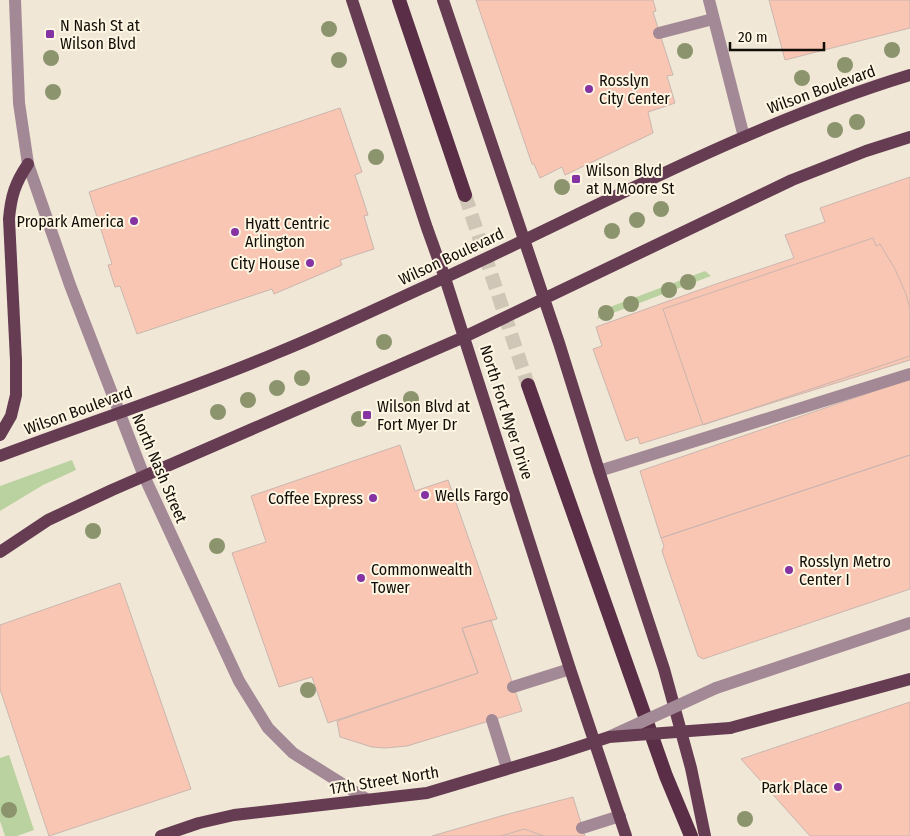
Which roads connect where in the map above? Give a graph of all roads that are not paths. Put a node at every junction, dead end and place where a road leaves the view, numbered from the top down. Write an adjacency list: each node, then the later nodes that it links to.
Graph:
1 (15, 0): 11 (street, North Nash Street)
2 (352, 0): 14 (main road, North Fort Myer Drive)
3 (399, 0): 12 (highway)
4 (443, 0): 13 (main road)
5 (708, 0): 6 (street)
6 (713, 20): 7 (street); 9 (street)
7 (659, 33)
8 (910, 75): 9 (main road, Wilson Boulevard)
9 (744, 136): 13 (main road, Wilson Boulevard)
10 (910, 137): 15 (main road)
11 (28, 164): 19 (street, North Nash Street); 20 (main road)
12 (465, 195)
13 (524, 240): 14 (main road, Wilson Boulevard); 15 (main road)
14 (445, 278): 16 (main road, North Fort Myer Drive); 19 (main road, Wilson Boulevard)
15 (544, 299): 16 (main road); 22 (main road)
16 (464, 336): 23 (main road); 26 (main road, North Fort Myer Drive)
17 (910, 374): 22 (street)
18 (528, 385): 37 (highway, North Fort Myer Drive)
19 (119, 412): 21 (main road, Wilson Boulevard); 23 (street, North Nash Street)
20 (0, 435)
21 (0, 456)
22 (599, 471): 38 (main road)
23 (144, 476): 24 (main road); 32 (street, North Nash Street)
24 (0, 552)
25 (910, 623): 30 (street, bridge)
26 (570, 669): 28 (street); 33 (main road, North Fort Myer Drive)
27 (910, 679): 30 (main road, 17th Street North, bridge)
28 (513, 687)
29 (492, 720): 31 (street)
30 (609, 737): 31 (main road, 17th Street North, bridge)
31 (507, 768): 32 (main road, 17th Street North)
32 (368, 800): 35 (main road, 17th Street North)
33 (620, 816): 34 (street); 36 (main road, North Fort Myer Drive)
34 (582, 828)
35 (161, 836)
36 (626, 836)
37 (691, 836)
38 (705, 836)

